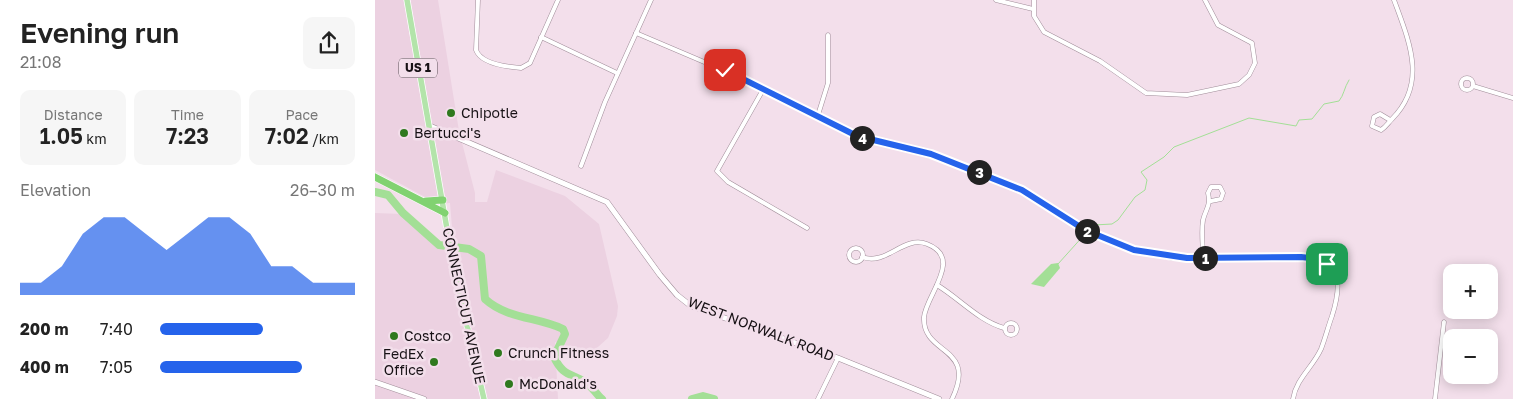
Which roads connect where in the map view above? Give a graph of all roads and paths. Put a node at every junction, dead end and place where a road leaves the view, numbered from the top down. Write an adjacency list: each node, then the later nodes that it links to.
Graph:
1 (406, 0): 19 (main road, US 1)
2 (479, 0): 12 (street)
3 (558, 0): 12 (street)
4 (651, 0): 10 (street)
5 (996, 0): 9 (street)
6 (1034, 0): 9 (street)
7 (1205, 0): 9 (street)
8 (1394, 0): 18 (street)
9 (1033, 9)
10 (636, 33): 13 (street); 15 (street)
11 (828, 35): 17 (street)
12 (541, 37): 13 (street)
13 (617, 73): 20 (street)
14 (1473, 86): 16 (street)
15 (764, 88): 17 (street); 26 (street)
16 (1513, 98)
17 (817, 115): 28 (street)
18 (1390, 120): 18 (street)
19 (429, 126): 23 (main road, US 1); 32 (main road, WEST NORWALK ROAD)
20 (581, 166)
21 (375, 177): 22 (highway)
22 (413, 197): 23 (highway); 25 (highway)
23 (443, 200): 25 (main road, US 1)
24 (1211, 201): 24 (street); 28 (street)
25 (445, 213): 35 (main road, CONNECTICUT AVENUE / US 1)
26 (807, 228)
27 (862, 257): 29 (street)
28 (1203, 258): 39 (street)
29 (937, 285): 31 (street); 38 (street)
30 (1445, 322): 40 (street)
31 (1005, 328)
32 (838, 358): 36 (street); 37 (main road, WEST NORWALK ROAD)
33 (375, 382): 34 (main road)
34 (424, 399)
35 (483, 399)
36 (817, 399)
37 (939, 399)
38 (952, 399)
39 (1293, 399)
40 (1435, 399)

